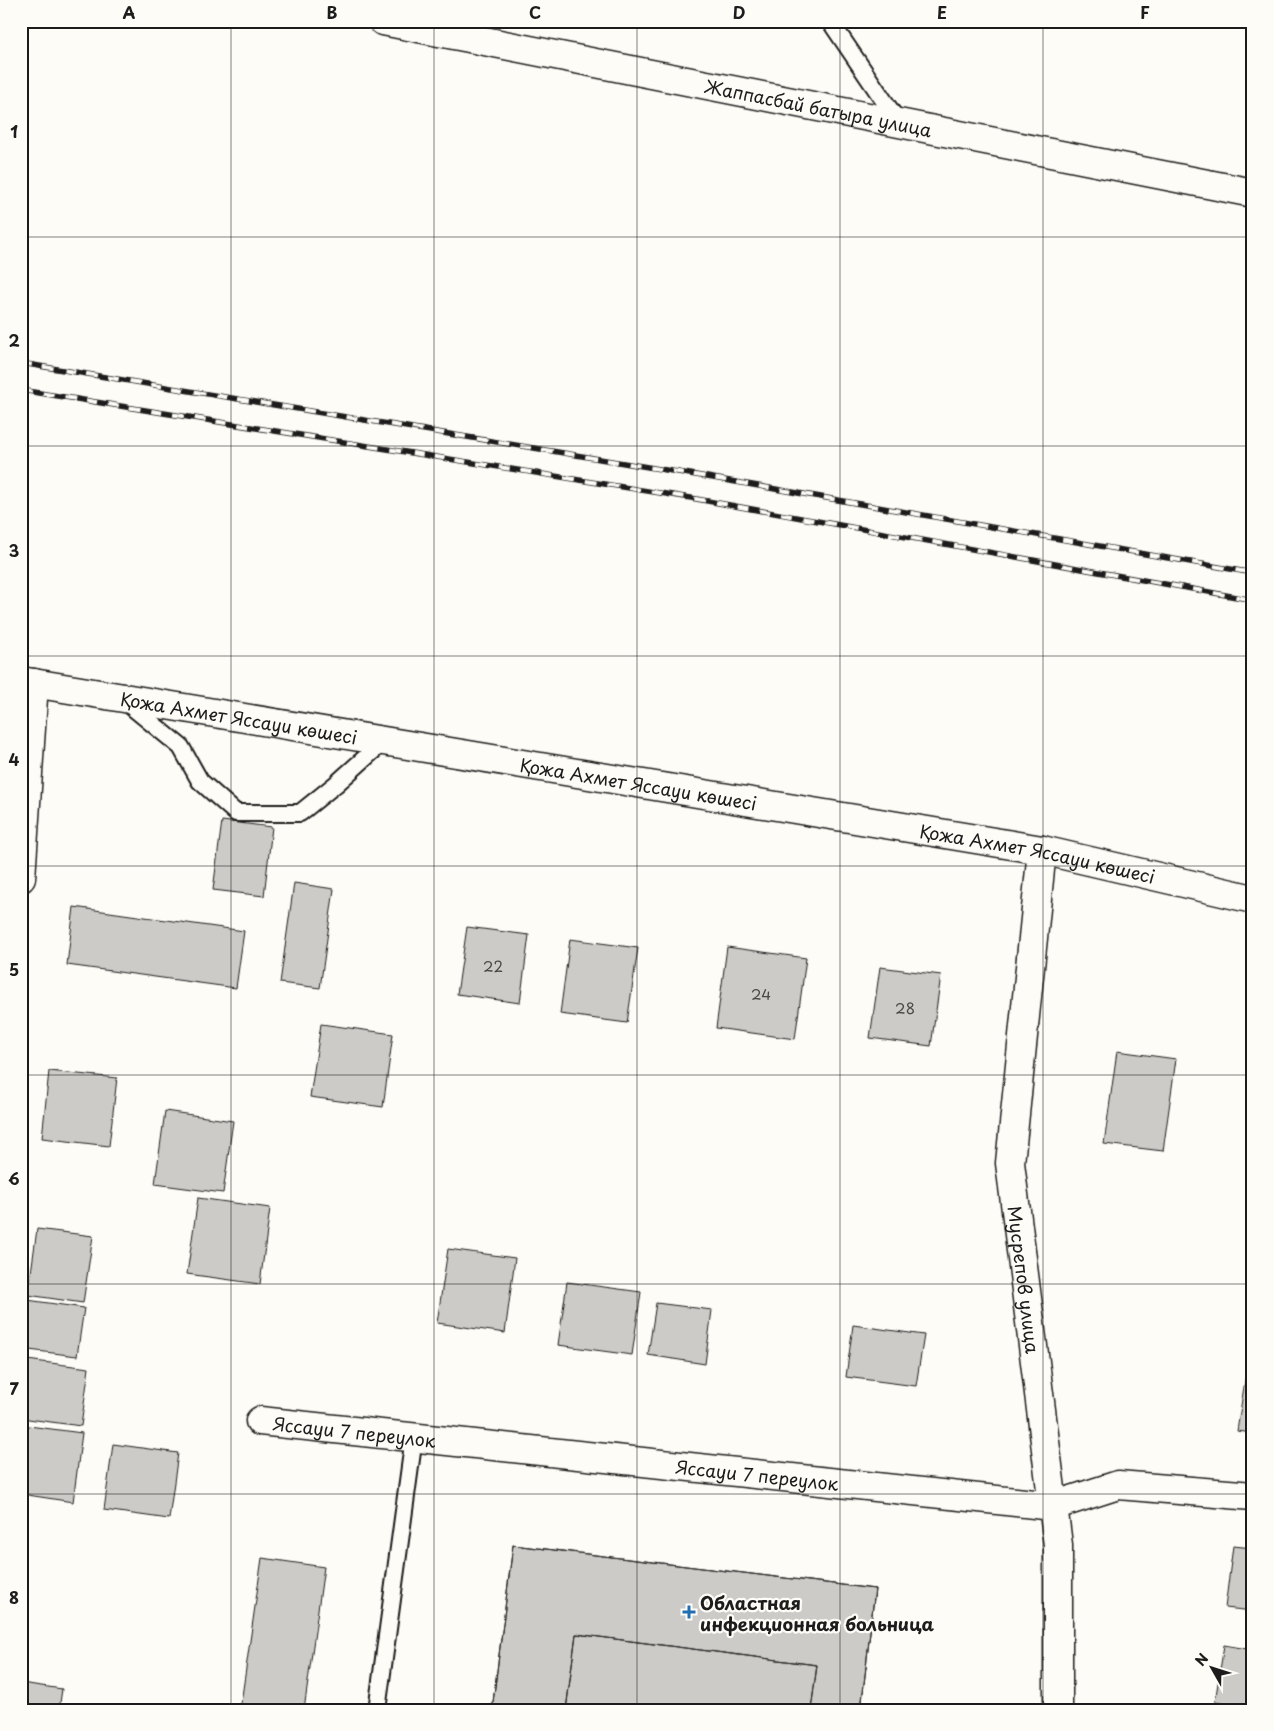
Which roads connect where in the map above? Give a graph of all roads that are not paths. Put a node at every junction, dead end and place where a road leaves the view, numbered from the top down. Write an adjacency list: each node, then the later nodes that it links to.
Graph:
1 (383, 21): 3 (street, Жаппасбай батыра улица)
2 (830, 21): 3 (lane)
3 (899, 123): 4 (street, Жаппасбай батыра улица)
4 (1253, 193)
5 (27, 682): 6 (street, Қожа Ахмет Яссауи көшесі); 9 (street)
6 (121, 697): 7 (street, Қожа Ахмет Яссауи көшесі); 7 (lane)
7 (384, 741): 8 (street, Қожа Ахмет Яссауи көшесі)
8 (1042, 850): 10 (street, Қожа Ахмет Яссауи көшесі); 14 (street, Мусрепов улица)
9 (21, 878)
10 (1253, 898)
11 (260, 1421): 12 (street, Яссауи 7 переулок)
12 (414, 1437): 14 (street, Яссауи 7 переулок); 15 (lane)
13 (1253, 1496): 14 (street, Яссауи 7 переулок)
14 (1053, 1506): 16 (street, Мусрепов улица)
15 (377, 1710)
16 (1058, 1710)

